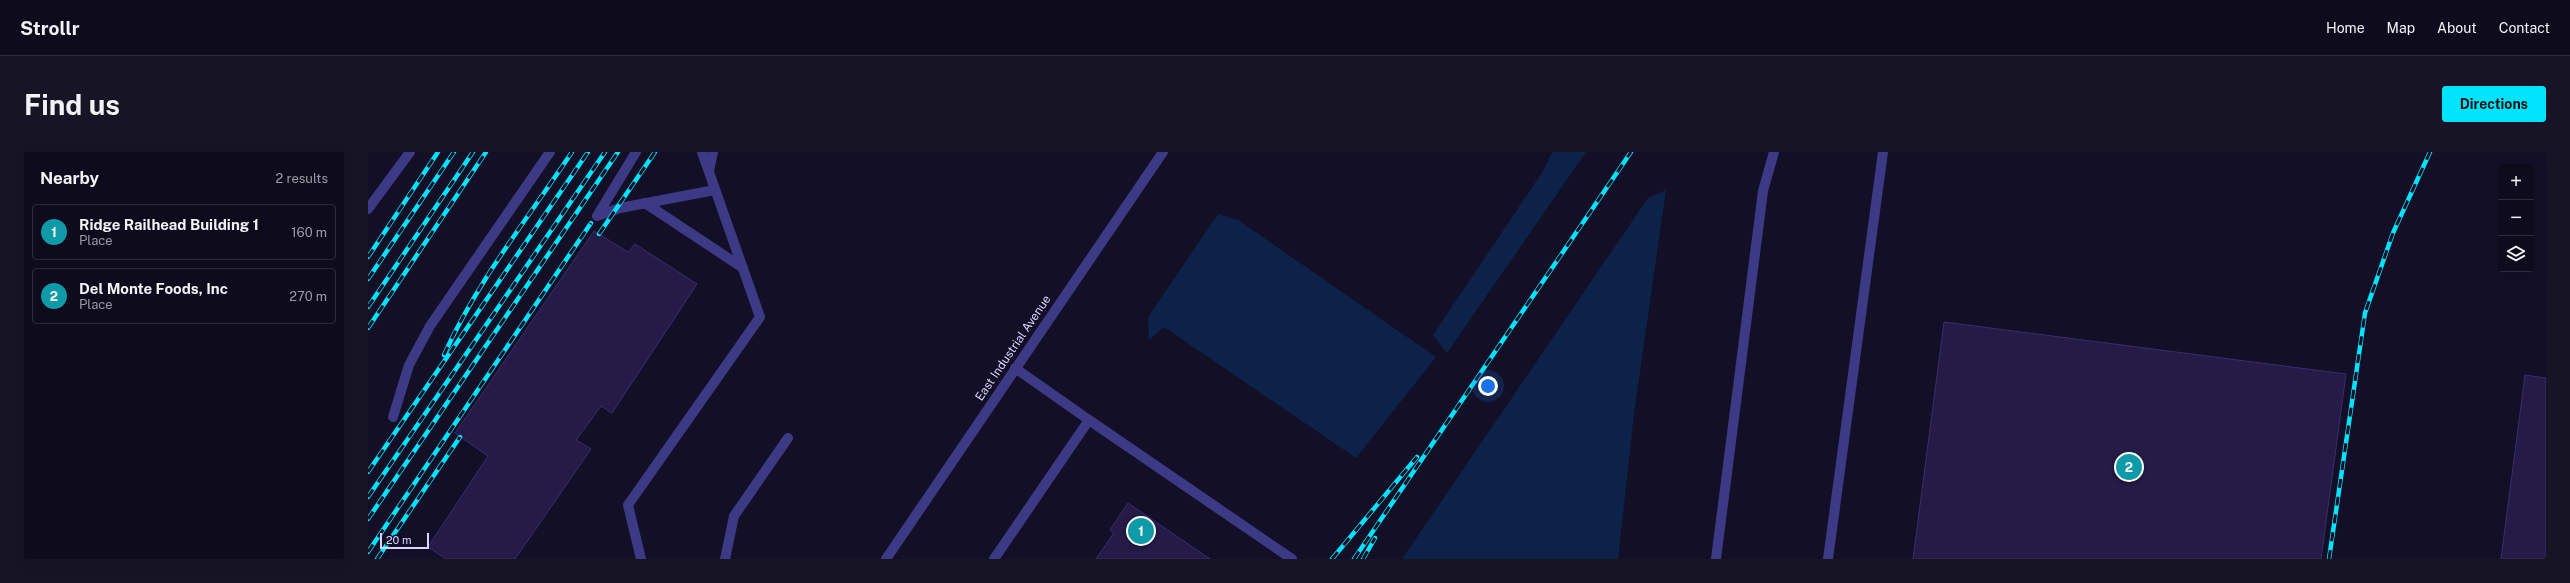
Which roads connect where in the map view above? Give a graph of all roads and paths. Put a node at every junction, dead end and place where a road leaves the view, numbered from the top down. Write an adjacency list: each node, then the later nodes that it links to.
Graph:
1 (410, 152): 12 (street)
2 (550, 152): 15 (street)
3 (636, 152): 11 (street)
4 (702, 152): 9 (street)
5 (713, 152): 9 (street)
6 (1163, 152): 14 (street, East Industrial Avenue)
7 (1774, 152): 23 (street)
8 (1883, 152): 24 (street)
9 (709, 171): 10 (street)
10 (715, 190): 11 (street); 13 (street)
11 (645, 203): 13 (street)
12 (368, 209)
13 (743, 268): 18 (street)
14 (1015, 368): 16 (street); 20 (street, East Industrial Avenue)
15 (393, 417)
16 (1089, 420): 21 (street); 22 (street)
17 (788, 438): 19 (street)
18 (642, 559)
19 (725, 559)
20 (886, 559)
21 (994, 559)
22 (1292, 559)
23 (1716, 559)
24 (1828, 559)

